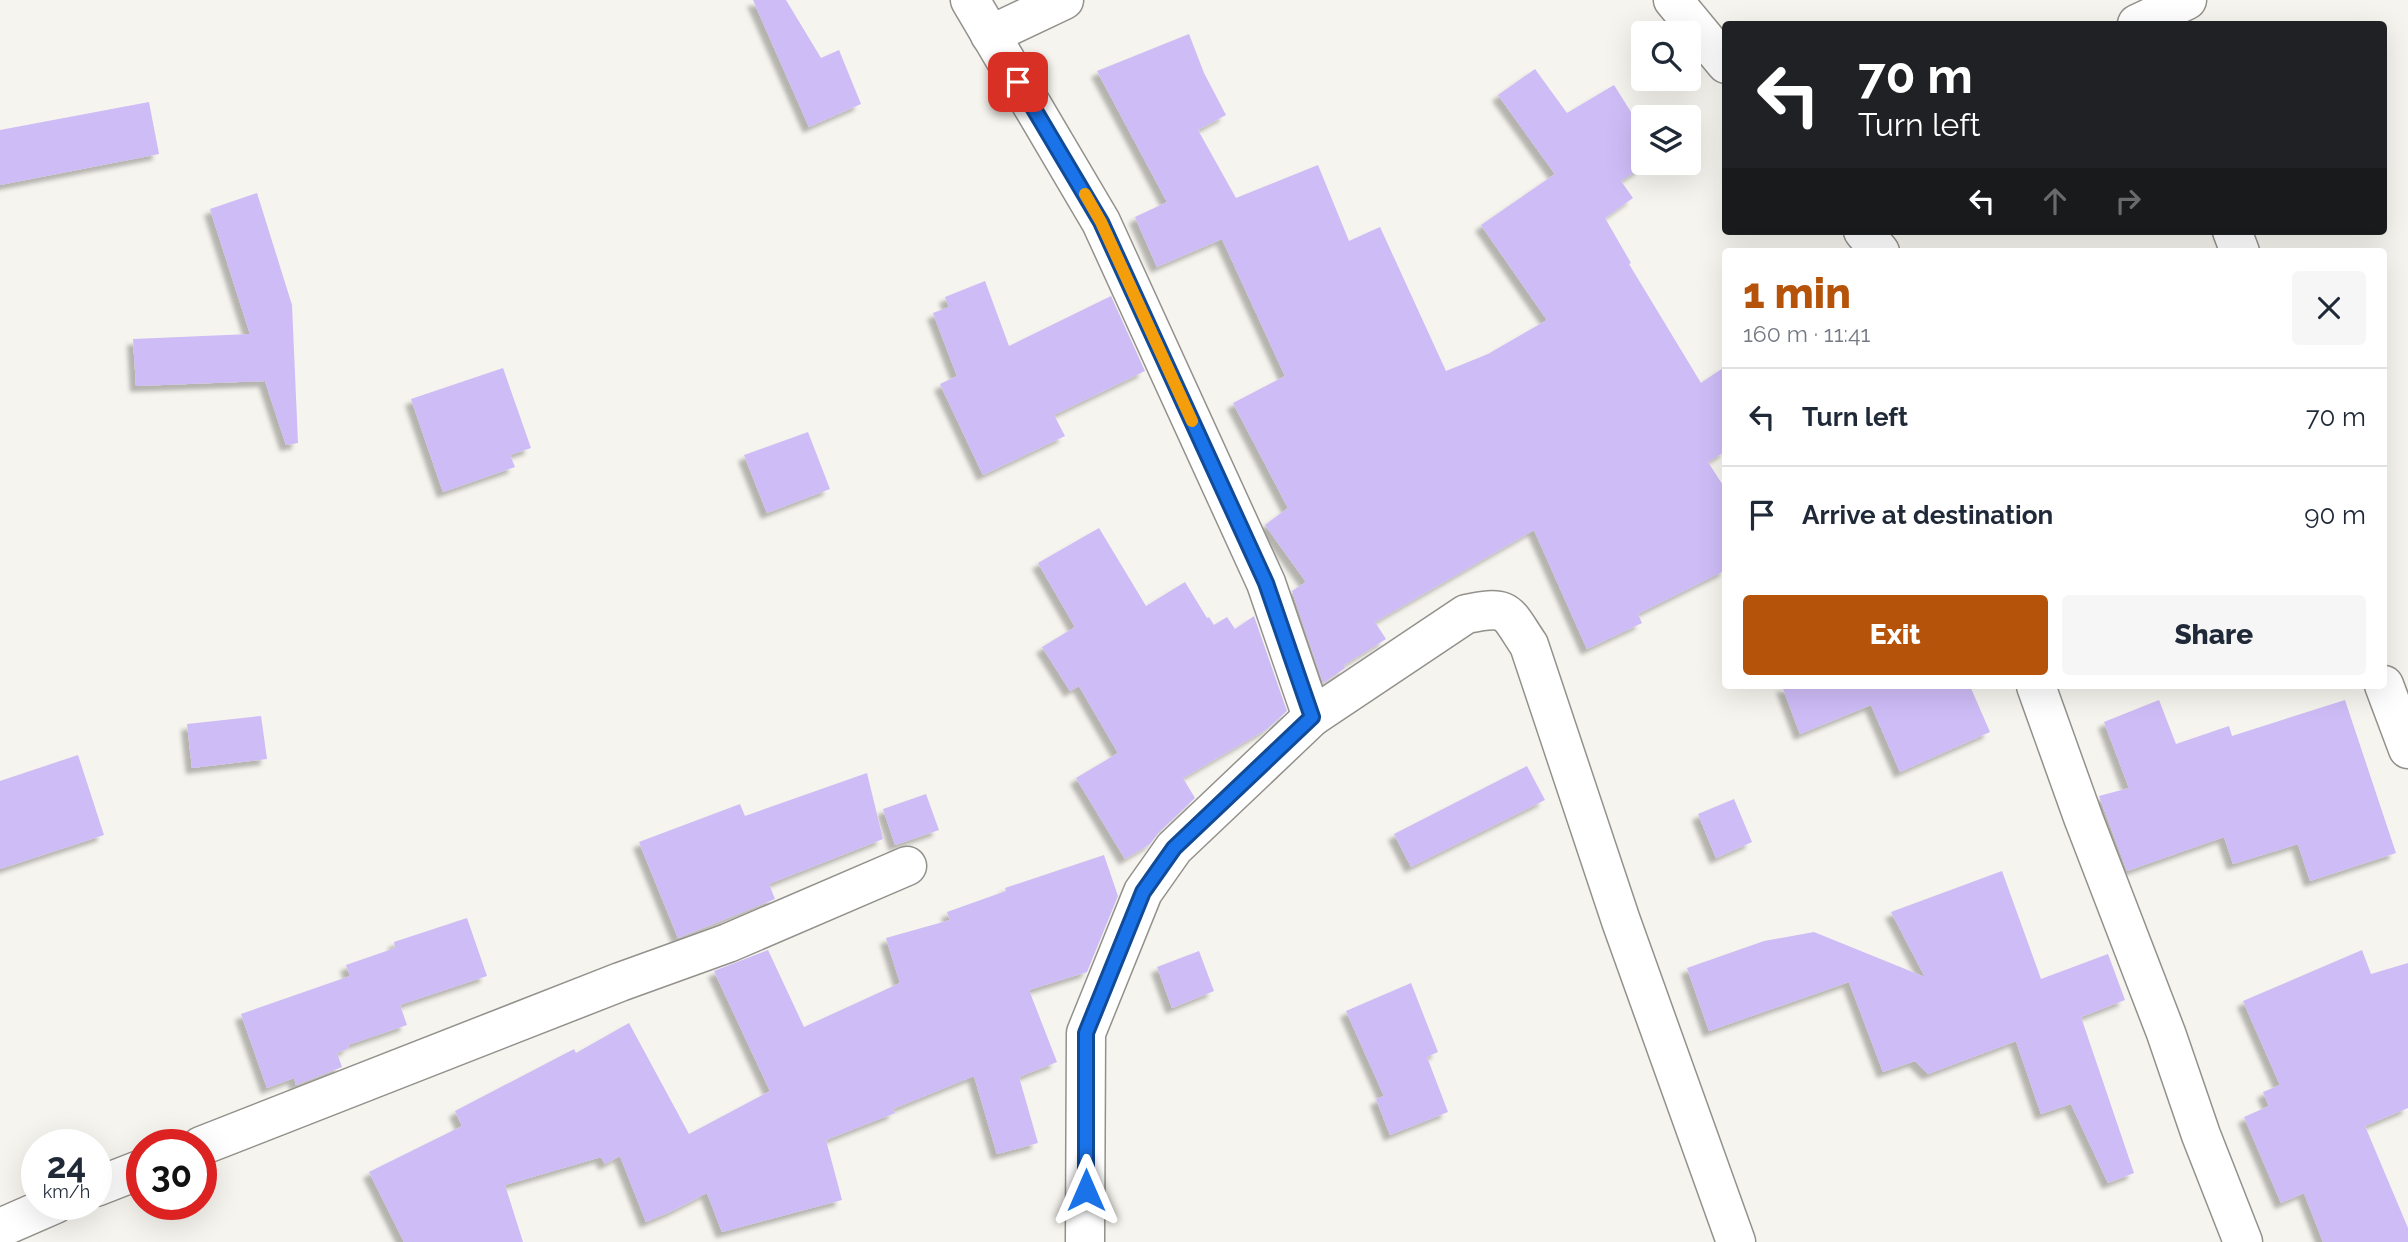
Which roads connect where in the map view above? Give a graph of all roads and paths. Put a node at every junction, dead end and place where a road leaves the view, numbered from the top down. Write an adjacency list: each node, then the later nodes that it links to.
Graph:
1 (970, 0): 6 (street)
2 (1064, 0): 6 (street)
3 (1673, 0): 7 (street)
4 (2187, 0): 5 (street)
5 (2143, 21)
6 (990, 34): 10 (street)
7 (1722, 59)
8 (2037, 689): 18 (street)
9 (2386, 689): 11 (street)
10 (1312, 717): 16 (street); 17 (street)
11 (2408, 749)
12 (907, 866): 13 (street)
13 (217, 1140)
14 (21, 1219): 15 (street)
15 (0, 1228)
16 (1085, 1242)
17 (1736, 1242)
18 (2243, 1242)

